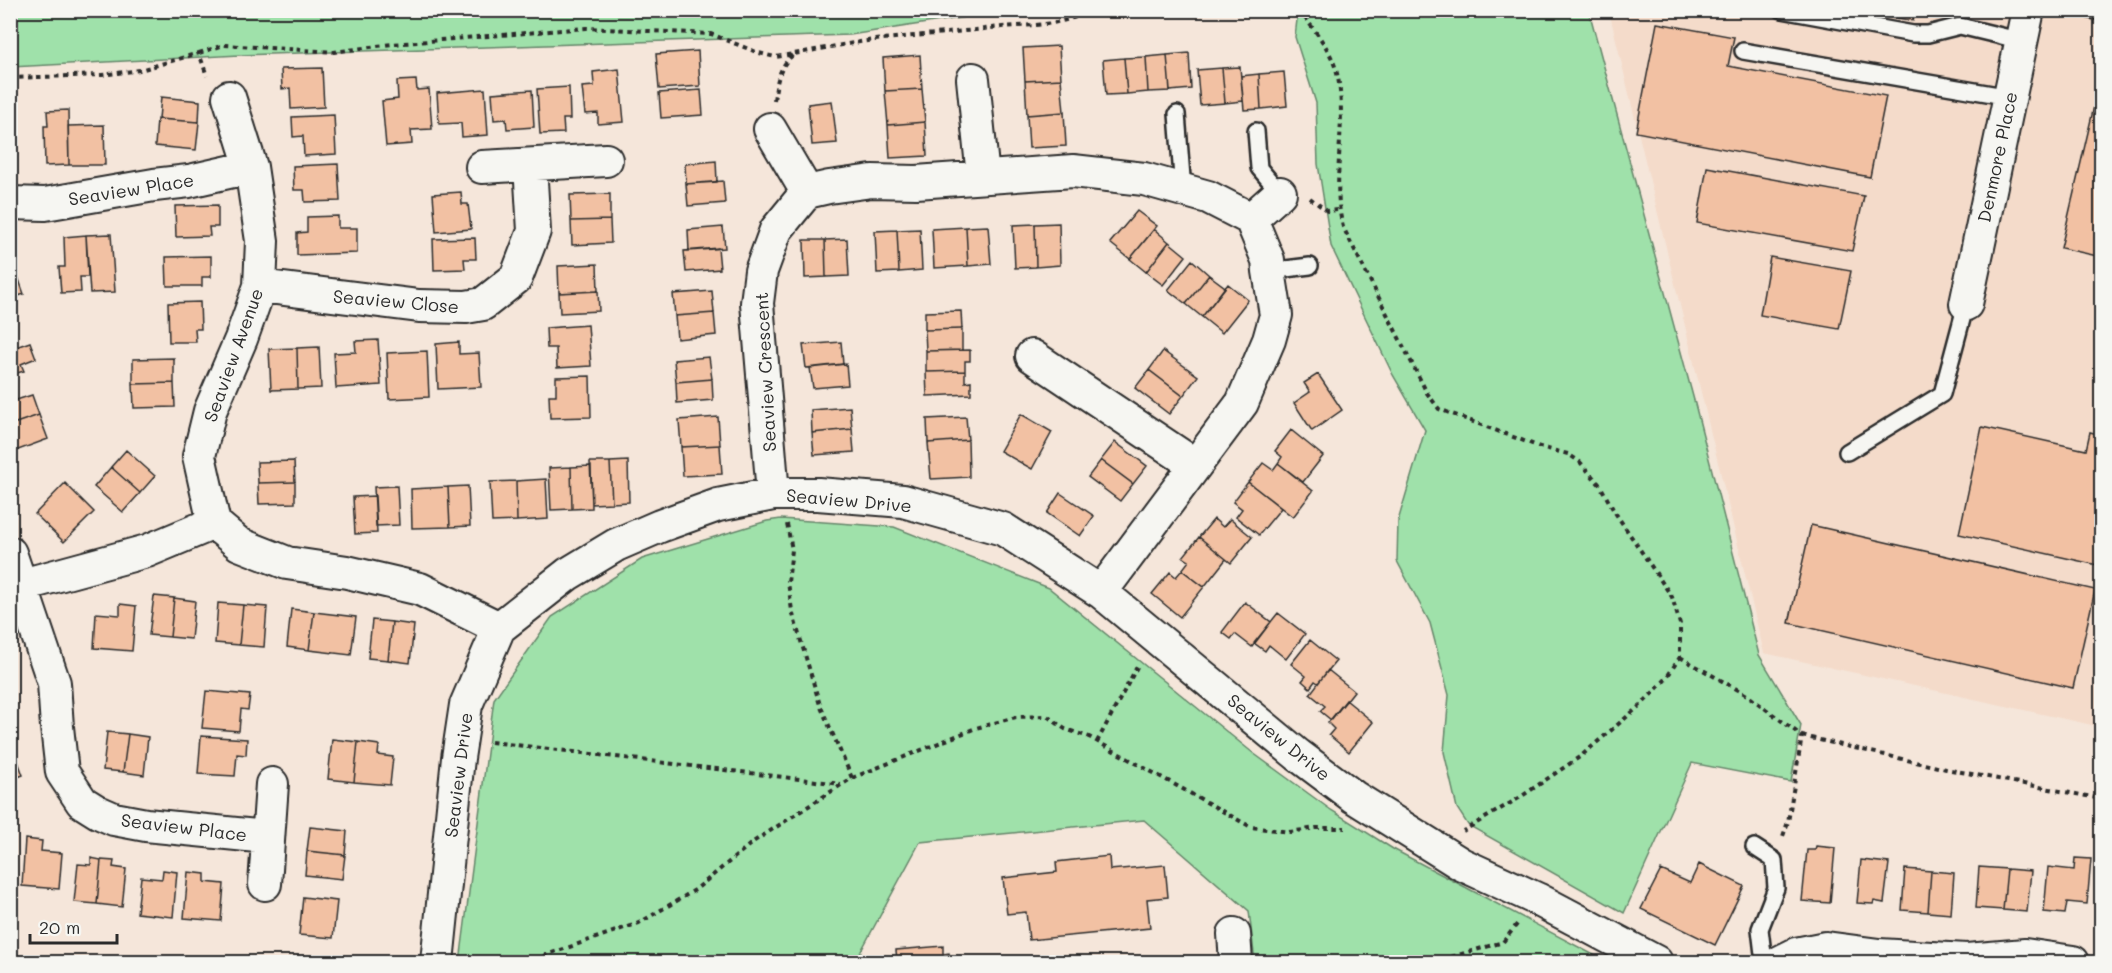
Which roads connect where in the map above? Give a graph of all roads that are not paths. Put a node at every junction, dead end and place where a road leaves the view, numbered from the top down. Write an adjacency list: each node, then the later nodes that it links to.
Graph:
1 (1782, 10): 5 (lane)
2 (2028, 10): 5 (street, Denmore Place)
3 (2090, 10): 4 (lane)
4 (2102, 12)
5 (2022, 41): 9 (street, Denmore Place)
6 (1743, 51): 9 (lane)
7 (973, 79): 17 (street)
8 (229, 97): 15 (street, Seaview Avenue)
9 (2010, 97): 26 (street, Denmore Place)
10 (1178, 114): 18 (lane)
11 (770, 129): 19 (street)
12 (1256, 131): 20 (lane)
13 (606, 160): 14 (street)
14 (530, 165): 16 (street); 25 (street, Seaview Close)
15 (251, 167): 21 (street, Seaview Place); 25 (street, Seaview Avenue)
16 (482, 167)
17 (983, 177): 18 (street); 19 (street)
18 (1184, 190): 22 (street)
19 (807, 192): 30 (street, Seaview Crescent)
20 (1280, 193): 22 (street)
21 (10, 203)
22 (1251, 219): 24 (street)
23 (1310, 266): 24 (lane)
24 (1269, 271): 29 (street)
25 (260, 286): 31 (street, Seaview Avenue)
26 (1966, 304): 28 (lane)
27 (1032, 356): 29 (street)
28 (1847, 452)
29 (1195, 465): 34 (street)
30 (776, 494): 34 (street, Seaview Drive); 35 (street, Seaview Drive)
31 (214, 523): 33 (street); 35 (street)
32 (10, 553): 33 (street, Seaview Place)
33 (22, 585): 37 (street, Seaview Place)
34 (1101, 592): 41 (street, Seaview Drive)
35 (499, 628): 40 (street, Seaview Drive)
36 (272, 784): 37 (street, Seaview Place)
37 (267, 837): 39 (street, Seaview Place)
38 (1754, 847): 42 (lane)
39 (265, 884)
40 (437, 963)
41 (1656, 963)
42 (1764, 963)
43 (1780, 963): 44 (street)
44 (2073, 963)

